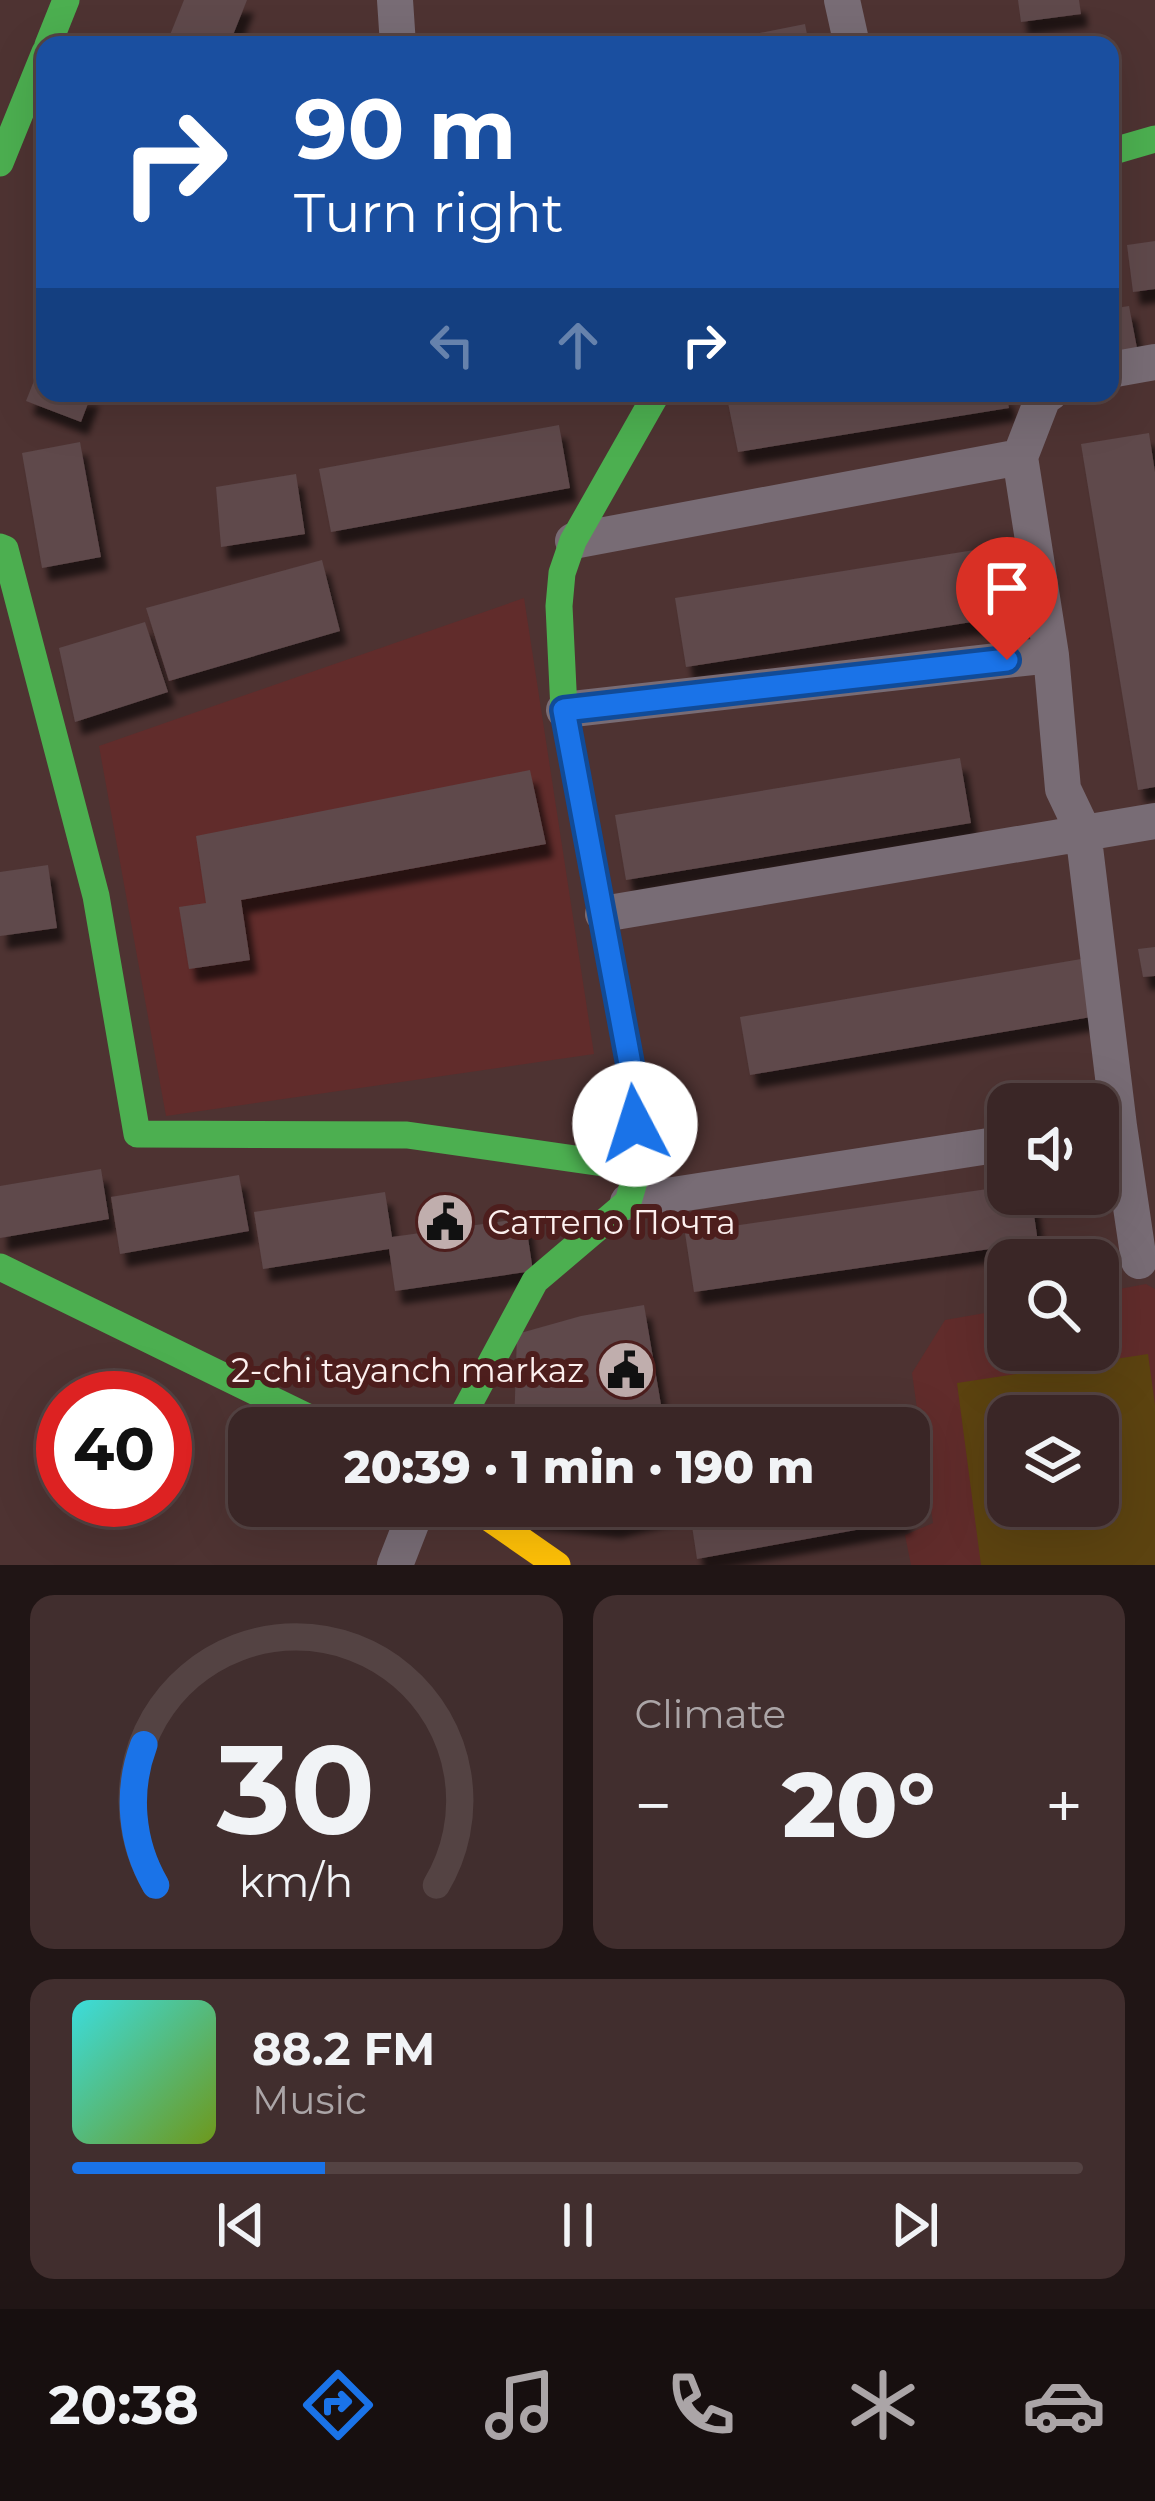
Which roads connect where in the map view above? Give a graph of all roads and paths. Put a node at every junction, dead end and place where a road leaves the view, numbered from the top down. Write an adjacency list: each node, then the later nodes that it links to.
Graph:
1 (66, 0): 4 (street)
2 (395, 0): 5 (street)
3 (842, 0): 6 (street)
4 (51, 36)
5 (397, 36)
6 (850, 36)
7 (36, 74): 10 (street)
8 (1155, 139): 9 (street)
9 (1119, 149)
10 (0, 163)
11 (1155, 362): 12 (street)
12 (1119, 368)
13 (652, 402): 16 (street)
14 (1041, 402): 15 (street)
15 (1020, 457): 16 (street); 18 (street)
16 (573, 541): 19 (street)
17 (0, 547): 26 (street)
18 (1051, 655): 19 (street); 21 (street)
19 (564, 710): 22 (street)
20 (1155, 821): 21 (street)
21 (1083, 831): 22 (street); 23 (street)
22 (603, 914): 26 (street)
23 (1105, 1083)
24 (987, 1145): 26 (street)
25 (1119, 1174): 27 (street)
26 (633, 1185): 30 (street)
27 (1138, 1261)
28 (0, 1267): 29 (street)
29 (286, 1407)
30 (467, 1407)
31 (410, 1527): 33 (street)
32 (502, 1527): 34 (street)
33 (395, 1565)
34 (557, 1565)

